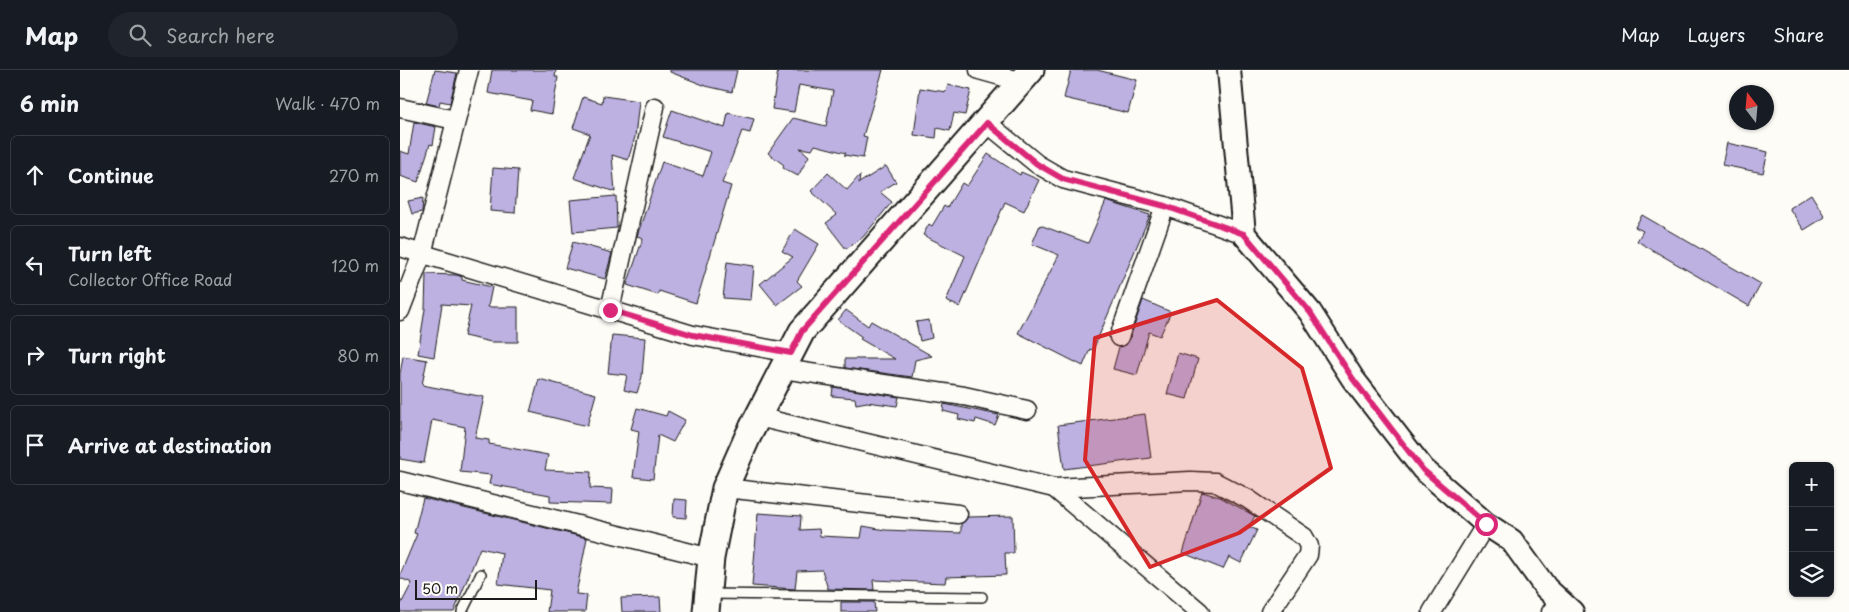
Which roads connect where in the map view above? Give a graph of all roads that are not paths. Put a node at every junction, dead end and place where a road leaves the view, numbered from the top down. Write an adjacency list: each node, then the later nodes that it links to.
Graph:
1 (468, 70): 7 (street)
2 (979, 70): 4 (street)
3 (1228, 70): 10 (street)
4 (1026, 76): 8 (main road)
5 (655, 107): 13 (street)
6 (400, 108): 7 (street)
7 (455, 120): 12 (street)
8 (987, 123): 9 (street); 16 (main road)
9 (1165, 206): 10 (street); 15 (street)
10 (1244, 234): 23 (street)
11 (400, 247): 12 (street)
12 (422, 254): 13 (street); 14 (street)
13 (610, 310): 16 (street)
14 (400, 311)
15 (1119, 338)
16 (787, 361): 17 (street); 18 (main road)
17 (1027, 410)
18 (758, 416): 20 (main road); 21 (street)
19 (400, 482): 24 (street)
20 (724, 488): 22 (street); 24 (main road)
21 (1054, 488): 30 (street); 31 (street)
22 (958, 514)
23 (1486, 524): 28 (street); 32 (street)
24 (711, 558): 27 (main road)
25 (481, 574): 29 (lane)
26 (982, 597): 27 (lane)
27 (707, 603)
28 (1561, 609)
29 (462, 612)
30 (1200, 612)
31 (1270, 612)
32 (1432, 612)

